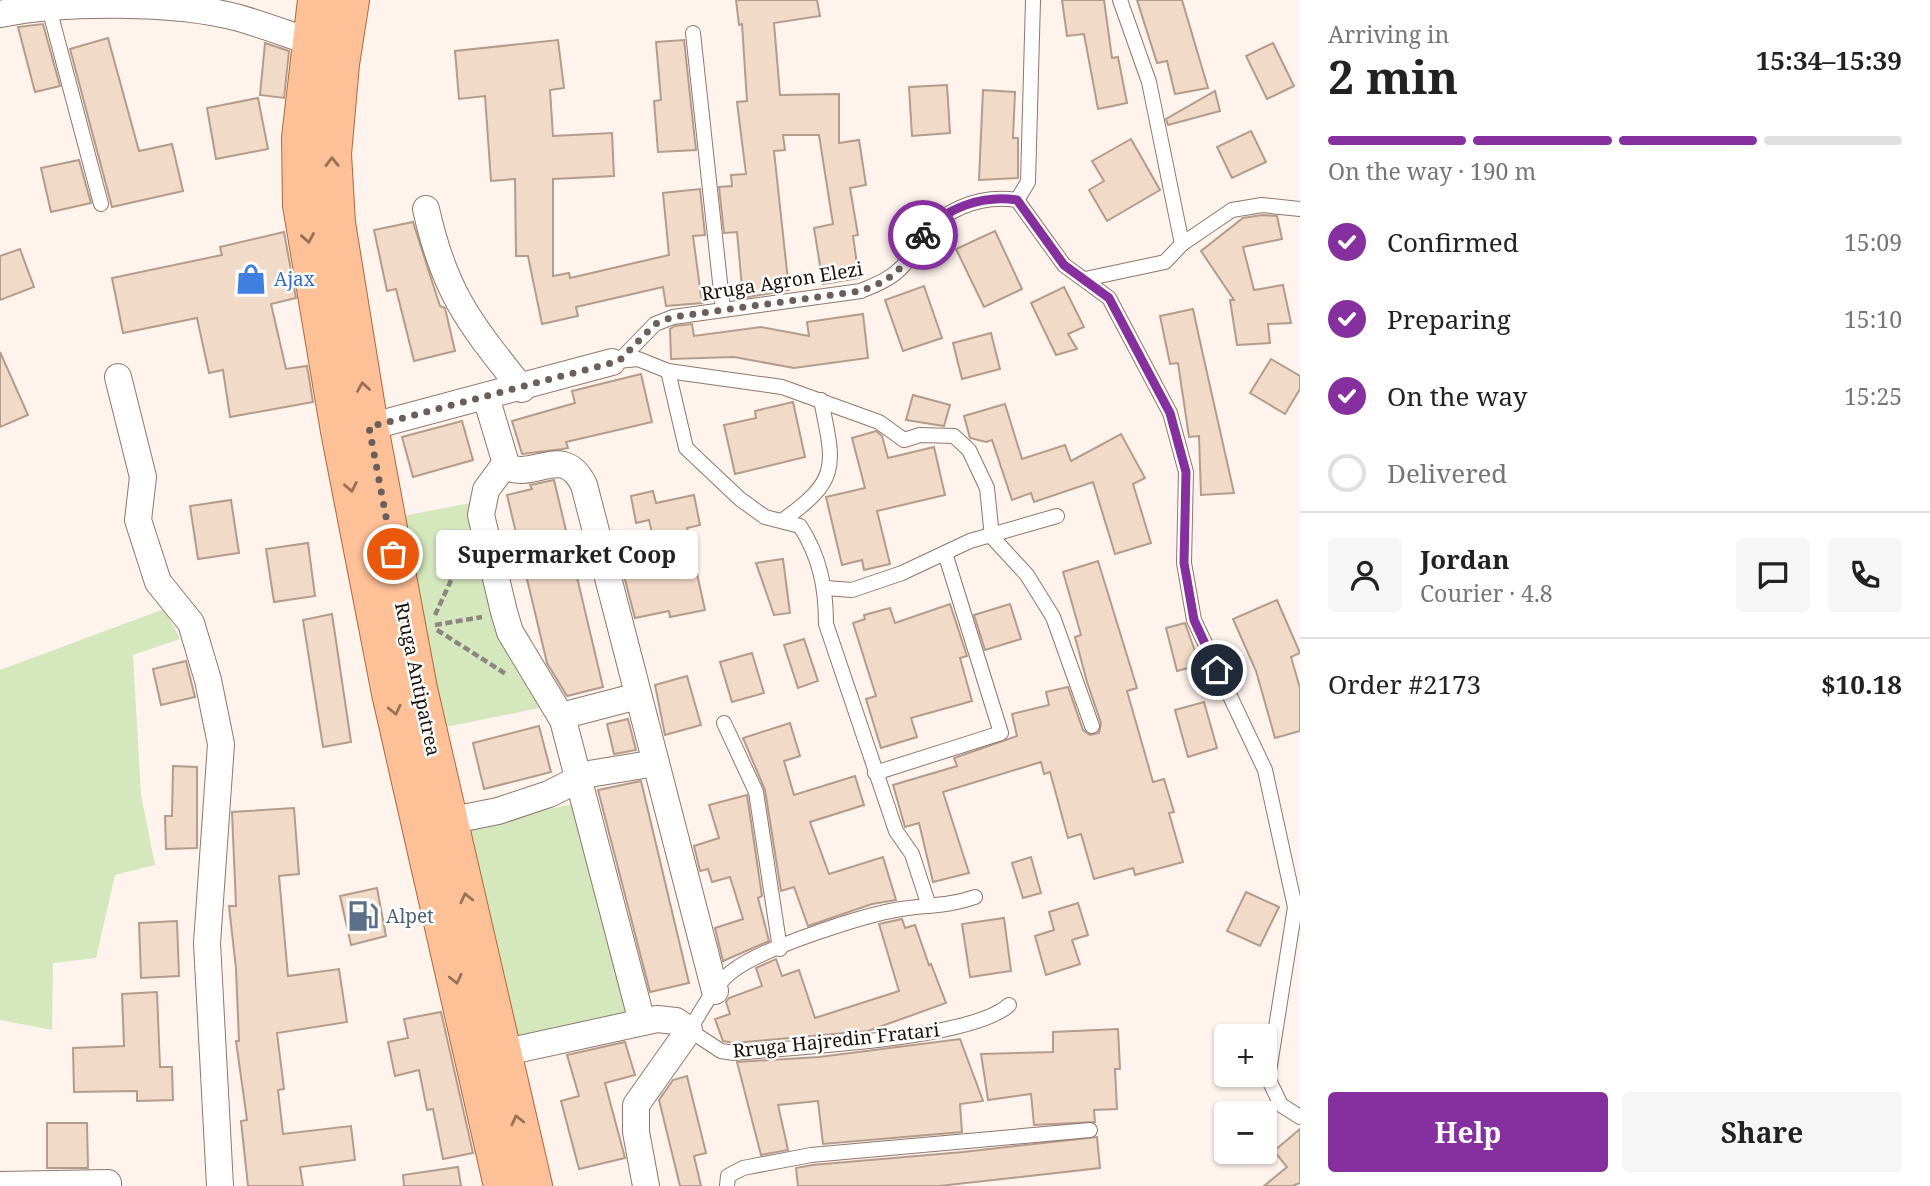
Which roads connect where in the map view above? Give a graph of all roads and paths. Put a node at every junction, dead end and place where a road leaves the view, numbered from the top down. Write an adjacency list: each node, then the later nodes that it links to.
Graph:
1 (317, 0): 7 (main road, Rruga Antipatrea)
2 (351, 0): 21 (main road, Rruga Antipatrea, one-way to 2)
3 (1033, 0): 8 (lane)
4 (1119, 0): 12 (lane)
5 (24, 8): 7 (street); 9 (lane)
6 (693, 33): 14 (lane)
7 (311, 42): 53 (main road, Rruga Antipatrea, one-way to 53)
8 (1017, 200): 13 (lane); 14 (lane, Rruga Agron Elezi)
9 (101, 204)
10 (426, 209): 18 (street)
11 (1300, 209): 12 (lane)
12 (1182, 244): 13 (lane)
13 (1084, 279): 48 (lane)
14 (723, 310): 15 (lane, Rruga Agron Elezi)
15 (616, 361): 16 (lane); 18 (street)
16 (668, 371): 20 (lane); 25 (lane)
17 (118, 377): 52 (street)
18 (522, 388): 19 (street)
19 (486, 397): 21 (street); 22 (street)
20 (821, 400): 25 (lane); 26 (lane)
21 (369, 427): 39 (main road, Rruga Antipatrea)
22 (505, 464): 23 (street); 32 (street)
23 (481, 515): 29 (street); 30 (path)
24 (1057, 516): 26 (lane)
25 (783, 520): 28 (lane)
26 (992, 537): 27 (lane); 35 (lane)
27 (945, 553): 28 (lane); 37 (lane)
28 (826, 589): 37 (lane)
29 (504, 612): 30 (path); 33 (street)
30 (430, 626): 31 (path)
31 (511, 677)
32 (638, 696): 33 (street); 36 (street)
33 (561, 716): 38 (street)
34 (724, 723): 42 (lane)
35 (1092, 726)
36 (656, 763): 38 (street); 43 (street)
37 (875, 773): 41 (lane)
38 (578, 778): 39 (street); 45 (street)
39 (448, 821): 47 (main road, Rruga Antipatrea, one-way to 39)
40 (975, 897): 41 (lane)
41 (929, 906): 42 (lane)
42 (780, 949): 43 (lane)
43 (715, 991): 46 (lane)
44 (1009, 1005): 46 (lane, Rruga Hajredin Fratari)
45 (642, 1022): 46 (street, Rruga Hajredin Fratari); 47 (street, Rruga Hajredin Fratari)
46 (689, 1030): 55 (street)
47 (502, 1053): 54 (main road, Rruga Antipatrea, one-way to 47)
48 (1300, 1117)
49 (1090, 1130): 56 (lane)
50 (0, 1185): 51 (street)
51 (108, 1186)
52 (220, 1186)
53 (503, 1186)
54 (533, 1186)
55 (646, 1186)
56 (727, 1186)

